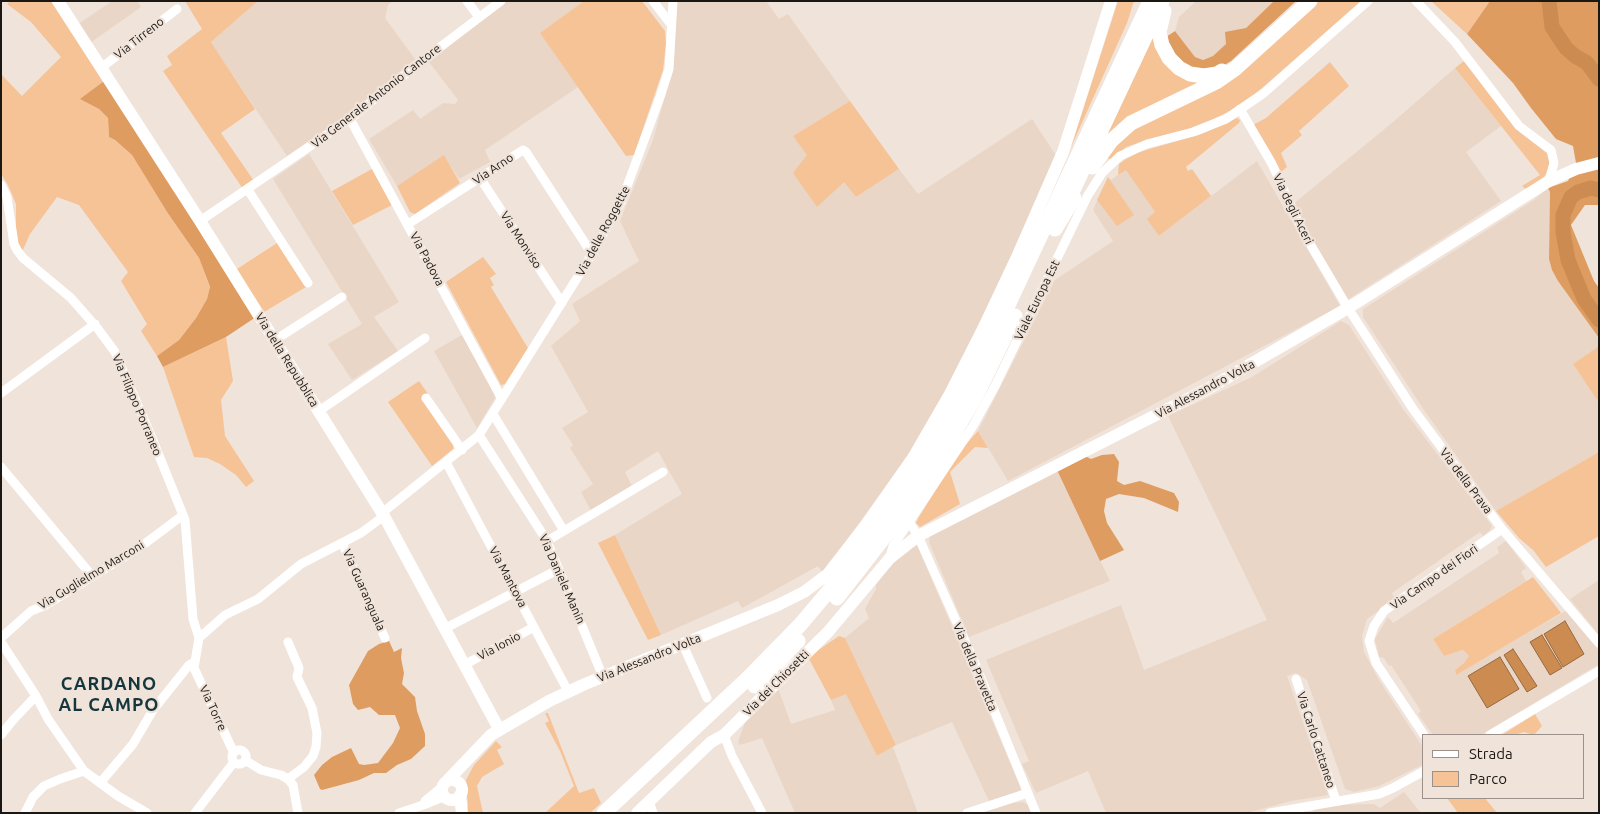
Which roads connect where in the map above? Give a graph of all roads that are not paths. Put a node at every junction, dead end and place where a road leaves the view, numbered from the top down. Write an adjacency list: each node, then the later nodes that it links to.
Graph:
1 (58, 1): 18 (street, Via della Repubblica)
2 (467, 1): 16 (street)
3 (501, 1): 16 (street, Via Generale Antonio Cantore)
4 (653, 1): 17 (street)
5 (673, 1): 17 (street, Via delle Roggette)
6 (1111, 1): 68 (street, Via Alessandro Volta)
7 (1139, 1): 19 (highway)
8 (1150, 1): 19 (highway)
9 (1162, 1): 29 (highway)
10 (1168, 1): 11 (highway)
11 (1303, 1)
12 (1310, 1): 29 (highway)
13 (1416, 1): 24 (street)
14 (1368, 3): 20 (street, Viale Europa Est)
15 (177, 9): 18 (street, Via Tirreno)
16 (479, 17): 21 (street, Via Generale Antonio Cantore)
17 (670, 23): 30 (street, Via delle Roggette)
18 (101, 68): 27 (street, Via della Repubblica)
19 (1108, 89): 97 (highway)
20 (1240, 109): 34 (street, Via degli Aceri); 50 (street, Viale Europa Est)
21 (350, 119): 26 (street, Via Generale Antonio Cantore); 28 (street, Via Padova)
22 (1599, 163): 24 (street, Via Alessandro Volta)
23 (480, 178): 28 (street, Via Arno); 30 (street, Via Arno); 33 (street, Via Monviso)
24 (1549, 181): 34 (street, Via Alessandro Volta)
25 (1, 185): 35 (street, Via Filippo Porraneo)
26 (248, 190): 27 (street, Via Generale Antonio Cantore); 31 (street)
27 (200, 221): 37 (street, Via della Repubblica)
28 (408, 224): 40 (street, Via Padova)
29 (1055, 229): 98 (highway)
30 (592, 254): 33 (street, Via delle Roggette)
31 (308, 283)
32 (342, 297): 37 (street)
33 (562, 303): 40 (street, Via delle Roggette)
34 (1348, 308): 51 (street, Via della Prava); 53 (street, Via Alessandro Volta)
35 (94, 324): 38 (street); 49 (street, Via Filippo Porraneo)
36 (425, 338): 41 (street)
37 (275, 340): 41 (street, Via della Repubblica)
38 (1, 393)
39 (426, 398): 44 (street)
40 (502, 399): 42 (street, Via delle Roggette)
41 (320, 411): 48 (street, Via della Repubblica)
42 (493, 414): 43 (street, Via delle Roggette); 52 (street)
43 (479, 435): 44 (street, Via delle Roggette); 54 (street, Via Daniele Manin)
44 (462, 450): 45 (street, Via delle Roggette)
45 (446, 462): 48 (street, Via delle Roggette); 59 (street, Via Mantova)
46 (1, 467): 58 (street)
47 (663, 472): 52 (street)
48 (383, 514): 55 (street, Via Guaranguala); 61 (street, Via della Repubblica)
49 (183, 515): 58 (street, Via Guglielmo Marconi); 63 (street, Via Filippo Porraneo)
50 (910, 523): 53 (street, Via della Pravetta); 56 (street, Viale Europa Est)
51 (1502, 529): 67 (street, Via della Prava); 79 (street, Via Campo dei Fiori)
52 (564, 531): 54 (street)
53 (918, 536): 56 (street, Via Alessandro Volta); 88 (street, Via della Pravetta)
54 (547, 541): 57 (street, Via Daniele Manin)
55 (342, 543): 63 (street, Via Guaranguala); 64 (street, Via Guaranguala)
56 (890, 558): 62 (street, Via Alessandro Volta)
57 (558, 569): 59 (street); 72 (street, Via Daniele Manin)
58 (92, 576): 65 (street, Via Guglielmo Marconi)
59 (515, 591): 60 (street, Via Mantova); 61 (street)
60 (534, 627): 70 (street, Via Ionio); 74 (street, Via Mantova)
61 (444, 629): 70 (street, Via della Repubblica)
62 (828, 632): 78 (street, Via dei Chiosetti)
63 (198, 638): 69 (street, Via Filippo Porraneo)
64 (385, 638)
65 (1, 640): 75 (street)
66 (288, 642): 85 (street)
67 (1599, 643)
68 (683, 645): 72 (street, Via Alessandro Volta); 76 (street)
69 (194, 662): 82 (street, Via Torre); 86 (street)
70 (464, 665): 77 (street, Via della Repubblica)
71 (1599, 671): 80 (street)
72 (603, 677): 74 (street, Via Alessandro Volta)
73 (1296, 679): 89 (street, Via Carlo Cattaneo)
74 (568, 692): 77 (street, Via Alessandro Volta)
75 (36, 696): 81 (street); 83 (street)
76 (707, 698)
77 (499, 729): 87 (street, Via Alessandro Volta)
78 (724, 734): 90 (street, Via dei Chiosetti); 100 (street)
79 (1423, 734)
80 (1492, 734)
81 (1, 736)
82 (234, 757): 85 (street); 93 (street)
83 (84, 771): 86 (street); 91 (street)
84 (1422, 772): 89 (street)
85 (288, 779): 94 (street)
86 (100, 784): 92 (street)
87 (451, 790): 95 (street, Via Alessandro Volta); 96 (street)
88 (1028, 793): 101 (street); 102 (street, Via della Pravetta)
89 (1336, 801): 103 (street)
90 (651, 807): 99 (street, Via dei Chiosetti)
91 (25, 813)
92 (147, 813)
93 (194, 813)
94 (298, 813)
95 (399, 813)
96 (462, 813)
97 (604, 813)
98 (618, 813)
99 (637, 813)
100 (762, 813)
101 (967, 813)
102 (1036, 813)
103 (1270, 813)

